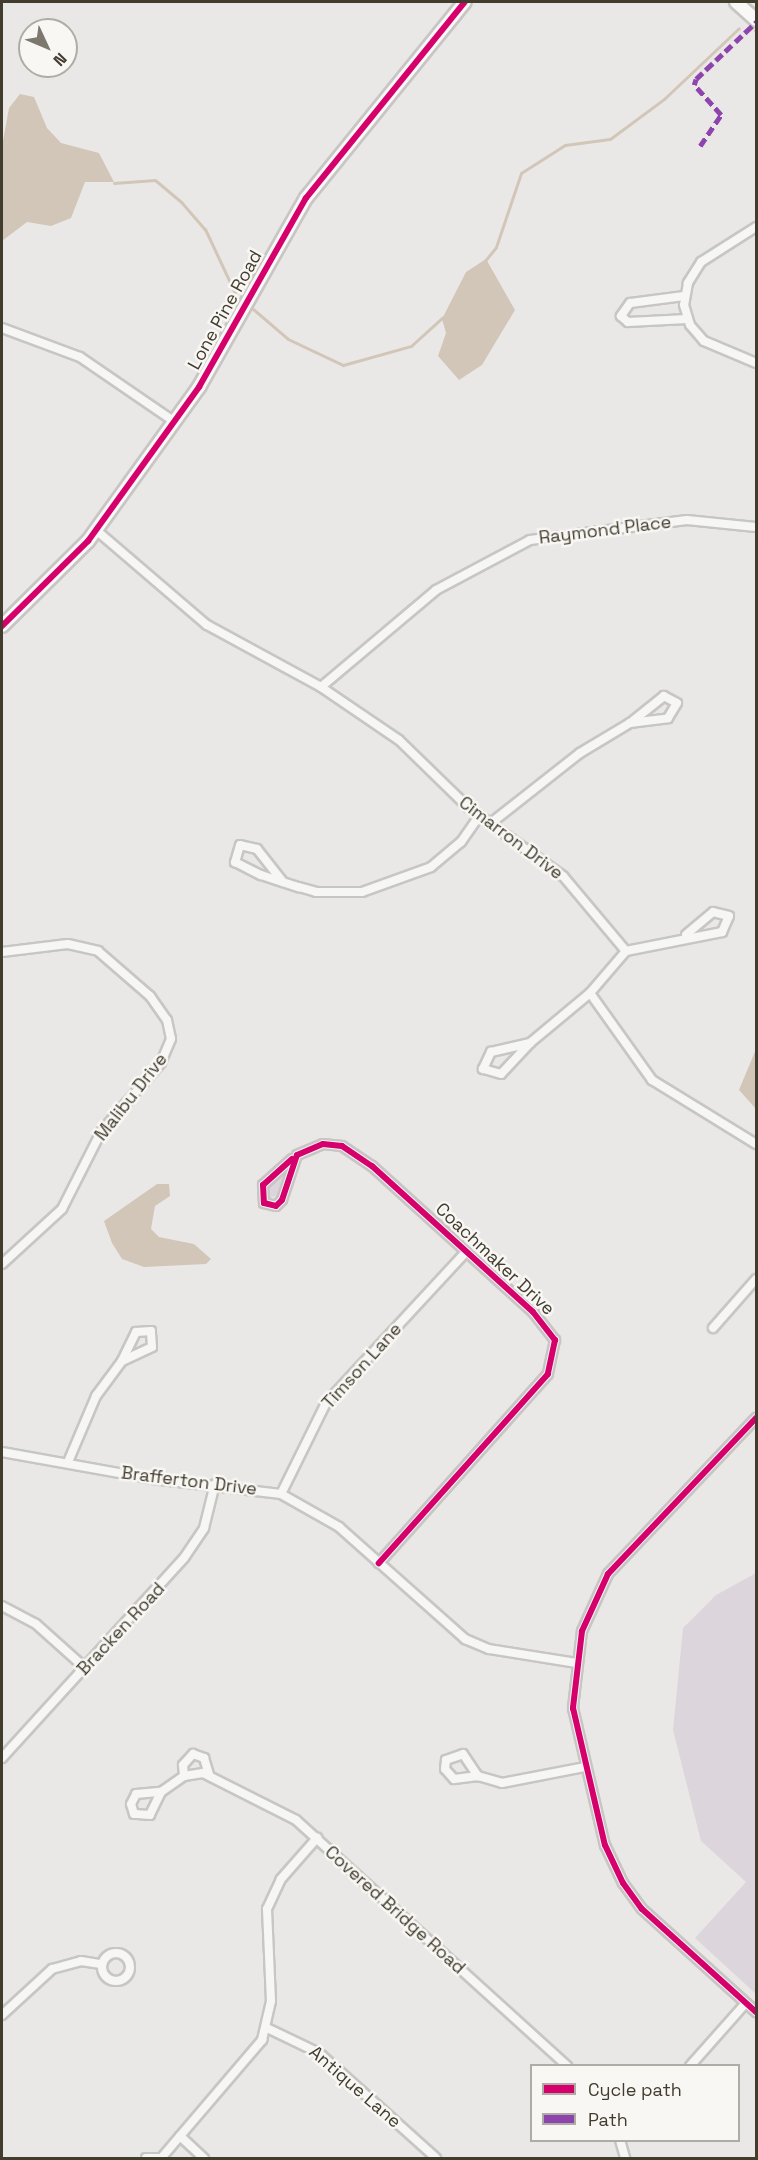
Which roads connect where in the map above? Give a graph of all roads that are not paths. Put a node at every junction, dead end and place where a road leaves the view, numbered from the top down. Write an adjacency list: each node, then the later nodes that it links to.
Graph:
1 (465, 2): 9 (street, Lone Pine Road)
2 (736, 2): 3 (street)
3 (756, 20)
4 (756, 227): 5 (street)
5 (684, 296): 6 (street); 6 (street)
6 (687, 319): 8 (street)
7 (2, 328): 9 (street)
8 (756, 363)
9 (175, 422): 11 (street, Lone Pine Road)
10 (756, 527): 13 (street, Raymond Place)
11 (96, 530): 12 (street, Lone Pine Road); 13 (street, Cimarron Drive)
12 (2, 626)
13 (321, 687): 15 (street, Cimarron Drive)
14 (630, 723): 14 (street); 16 (street)
15 (479, 816): 16 (street, Cimarron Drive); 17 (street)
16 (491, 823): 19 (street, Cimarron Drive)
17 (283, 882): 17 (street)
18 (686, 935): 18 (street); 19 (street)
19 (626, 951): 21 (street)
20 (2, 952): 26 (street, Malibu Drive)
21 (590, 993): 22 (street); 23 (street)
22 (530, 1042): 22 (street)
23 (756, 1144)
24 (292, 1159): 24 (street, Coachmaker Drive); 25 (street, Coachmaker Drive)
25 (466, 1252): 34 (street, Timson Lane); 35 (street, Coachmaker Drive)
26 (2, 1264)
27 (756, 1280): 28 (street)
28 (713, 1328)
29 (122, 1361): 32 (street)
30 (756, 1418): 37 (street)
31 (2, 1452): 32 (street, Brafferton Drive)
32 (69, 1462): 33 (street, Brafferton Drive)
33 (214, 1484): 34 (street, Brafferton Drive); 38 (street, Bracken Road)
34 (281, 1494): 35 (street, Brafferton Drive)
35 (379, 1563): 37 (street, Brafferton Drive)
36 (2, 1605): 38 (street)
37 (576, 1663): 40 (street)
38 (85, 1668): 39 (street, Bracken Road)
39 (2, 1758)
40 (585, 1767): 43 (street); 47 (street)
41 (209, 1774): 42 (street); 42 (street, Covered Bridge Road); 45 (street, Covered Bridge Road)
42 (184, 1776): 44 (street, Covered Bridge Road)
43 (478, 1776)
44 (161, 1792)
45 (316, 1838): 50 (street); 51 (street, Covered Bridge Road)
46 (101, 1964): 49 (street)
47 (746, 2003): 48 (street); 52 (street)
48 (756, 2012)
49 (2, 2015)
50 (267, 2028): 53 (street); 58 (street, Antique Lane)
51 (565, 2064)
52 (692, 2064)
53 (180, 2136): 55 (street); 57 (street)
54 (621, 2142): 59 (street)
55 (162, 2157): 56 (street)
56 (146, 2158)
57 (204, 2158)
58 (436, 2158)
59 (625, 2158)

